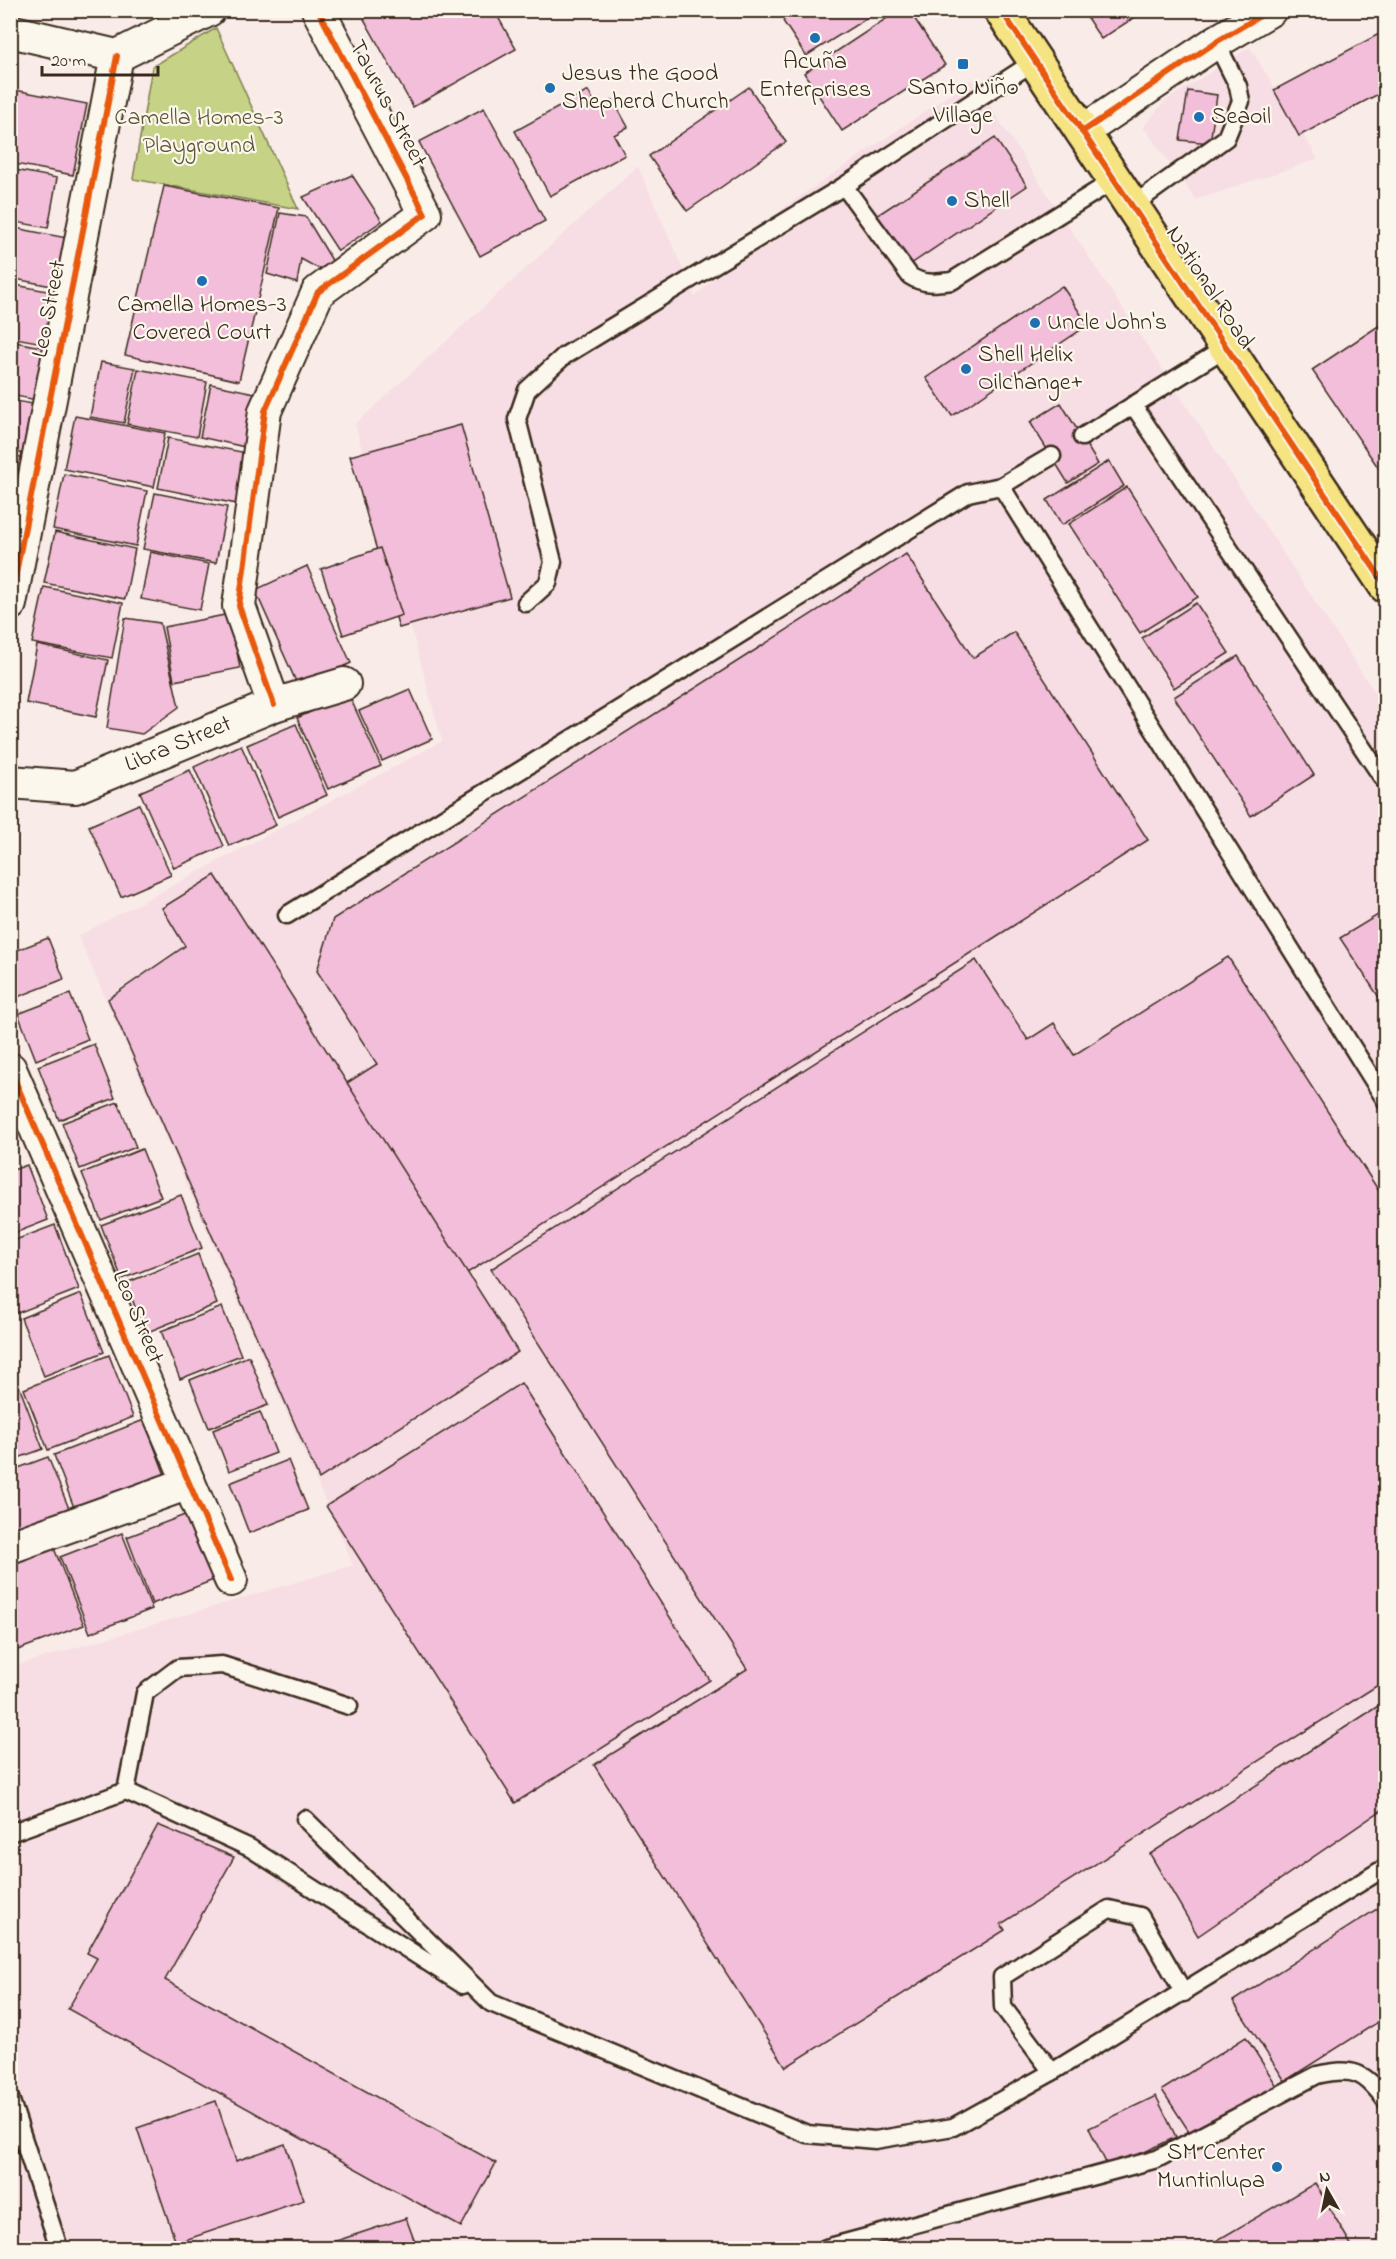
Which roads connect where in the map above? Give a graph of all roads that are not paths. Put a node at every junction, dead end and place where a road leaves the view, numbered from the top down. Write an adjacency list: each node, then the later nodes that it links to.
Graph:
1 (209, 10): 7 (street)
2 (318, 10): 21 (street, Taurus Street)
3 (1001, 10): 8 (highway, National Road)
4 (1270, 10): 6 (street)
5 (10, 31): 7 (street)
6 (1216, 42): 9 (street); 11 (lane)
7 (117, 56): 19 (street, Leo Street)
8 (1035, 61): 9 (highway, National Road); 10 (lane)
9 (1082, 132): 11 (highway, National Road)
10 (844, 186): 11 (lane); 18 (lane)
11 (1124, 192): 12 (highway, National Road)
12 (1227, 347): 13 (lane); 17 (highway, National Road)
13 (1133, 405): 14 (lane); 23 (lane)
14 (1082, 437)
15 (1052, 456): 16 (lane)
16 (1001, 486): 24 (lane); 26 (lane)
17 (1386, 586)
18 (526, 603)
19 (10, 604)
20 (344, 684): 21 (street, Libra Street)
21 (274, 705): 22 (street, Libra Street)
22 (10, 782)
23 (1386, 783)
24 (287, 915)
25 (10, 1069): 27 (street, Leo Street)
26 (1386, 1101)
27 (189, 1483): 28 (street); 29 (street, Leo Street)
28 (10, 1547)
29 (231, 1580)
30 (349, 1706): 31 (lane)
31 (126, 1791): 33 (lane); 36 (lane)
32 (305, 1819): 36 (lane)
33 (10, 1833)
34 (1386, 1867): 35 (lane)
35 (1184, 1993): 37 (lane); 37 (lane)
36 (491, 2003): 37 (lane)
37 (1052, 2072)
38 (10, 2098): 40 (lane)
39 (1386, 2101): 41 (lane)
40 (59, 2248)
41 (826, 2248)

